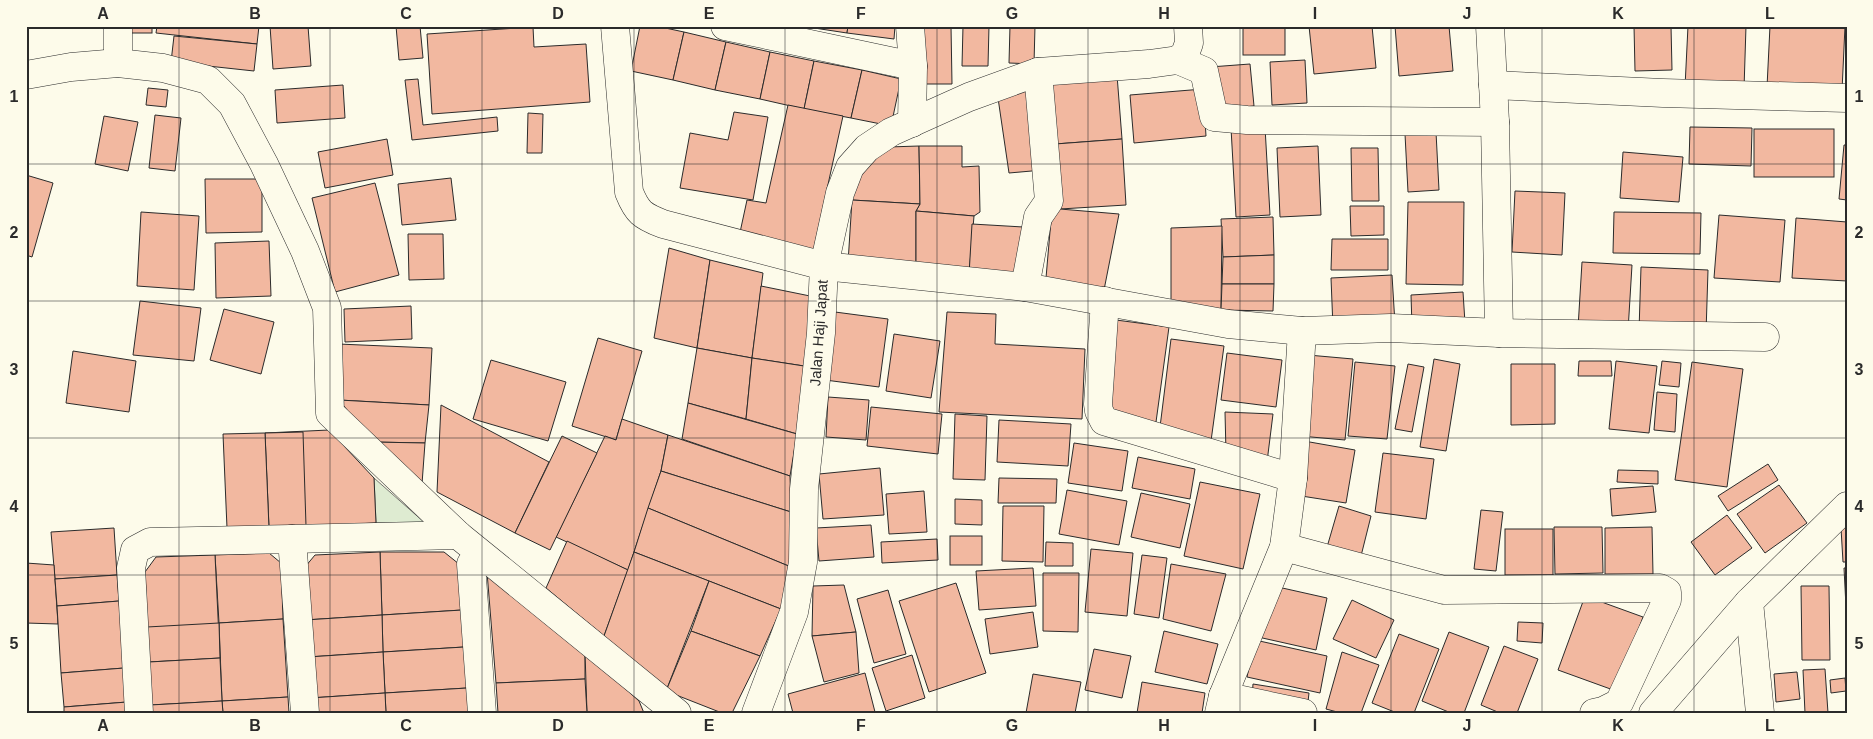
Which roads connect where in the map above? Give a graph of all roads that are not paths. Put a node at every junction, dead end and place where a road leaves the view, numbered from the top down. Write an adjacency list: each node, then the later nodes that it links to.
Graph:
1 (118, 26): 8 (street)
2 (615, 26): 16 (street, Jalan Haji Japat)
3 (725, 26): 9 (street)
4 (910, 26): 9 (street)
5 (1188, 26): 7 (street)
6 (1490, 26): 12 (street)
7 (1178, 60): 10 (street); 14 (street)
8 (118, 63): 11 (street); 24 (street)
9 (912, 66): 15 (street)
10 (1038, 72): 15 (street); 17 (street)
11 (26, 75)
12 (1493, 85): 13 (street); 14 (street)
13 (1847, 98)
14 (1495, 122): 20 (street)
15 (912, 123): 16 (street)
16 (824, 266): 17 (street); 34 (street, Jalan Haji Japat)
17 (1025, 287): 18 (street)
18 (1105, 301): 19 (street); 22 (street)
19 (1302, 331): 20 (street); 22 (street)
20 (1499, 332): 21 (street)
21 (1765, 337)
22 (1293, 478): 26 (street)
23 (1847, 506): 28 (street)
24 (458, 535): 25 (street); 33 (street)
25 (292, 539): 30 (street); 31 (street)
26 (1284, 546): 29 (street); 36 (street)
27 (471, 564): 32 (street)
28 (1749, 602): 37 (street); 38 (street)
29 (1221, 704): 35 (street)
30 (139, 713)
31 (305, 713)
32 (482, 713)
33 (677, 713)
34 (756, 713)
35 (1303, 713)
36 (1594, 713)
37 (1653, 713)
38 (1760, 713)

